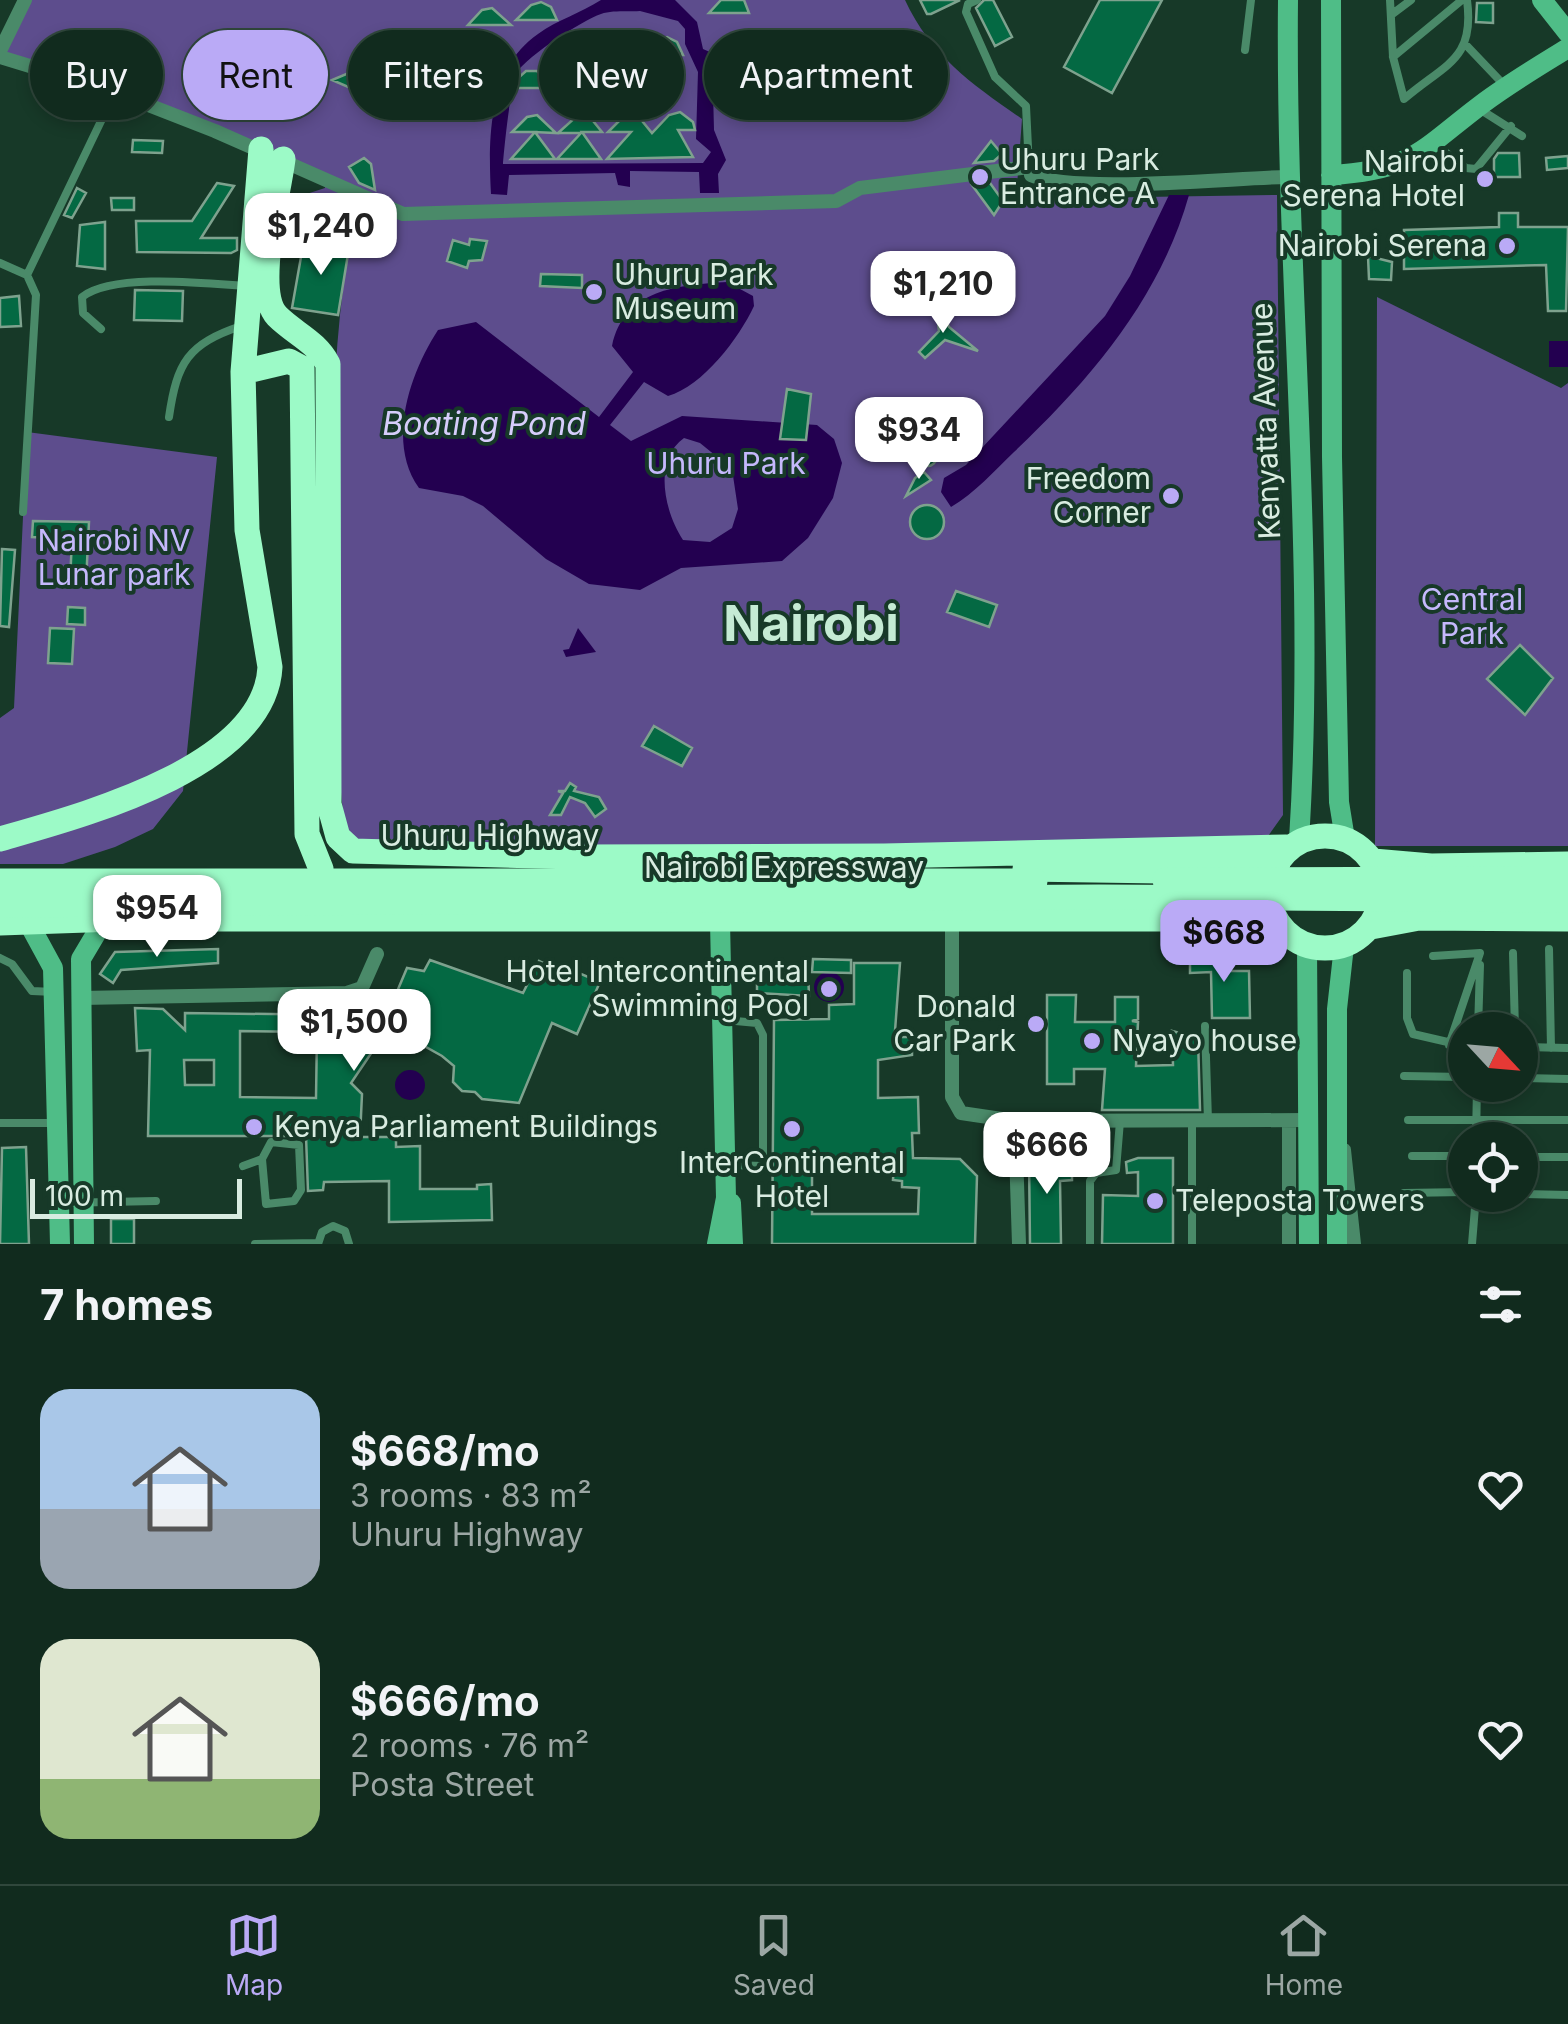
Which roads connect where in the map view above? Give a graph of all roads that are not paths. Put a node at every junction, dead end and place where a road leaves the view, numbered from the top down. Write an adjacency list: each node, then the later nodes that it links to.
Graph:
1 (24, 0): 15 (street)
2 (977, 0): 26 (lane)
3 (1251, 0): 14 (lane)
4 (1331, 0): 27 (main road)
5 (1390, 0): 10 (lane)
6 (1410, 0): 10 (lane)
7 (1464, 0): 12 (lane); 16 (lane)
8 (1542, 0): 11 (main road)
9 (1286, 1): 28 (main road, Kenyatta Avenue)
10 (1392, 15): 16 (lane)
11 (1568, 33)
12 (1467, 46): 16 (lane); 18 (lane)
13 (1568, 48): 18 (main road)
14 (1245, 50)
15 (0, 54): 17 (street)
16 (1393, 57)
17 (30, 64)
18 (1506, 87): 19 (main road)
19 (1477, 108): 22 (lane); 24 (main road)
20 (163, 111): 25 (street)
21 (101, 120): 30 (lane)
22 (1510, 126): 23 (lane); 24 (lane)
23 (1522, 136)
24 (1436, 145): 27 (main road)
25 (272, 154): 26 (street); 31 (highway); 41 (highway)
26 (1030, 171): 28 (street)
27 (1331, 175): 35 (main road)
28 (1286, 177): 36 (main road, Kenyatta Avenue)
29 (0, 263): 30 (lane)
30 (27, 275): 38 (lane)
31 (248, 286): 32 (highway); 33 (lane)
32 (246, 325): 34 (highway); 37 (lane)
33 (101, 329)
34 (243, 372): 39 (highway); 44 (highway)
35 (1332, 397): 36 (main road); 40 (main road)
36 (1295, 398): 41 (main road, Kenyatta Avenue)
37 (169, 417)
38 (23, 512)
39 (0, 839)
40 (1345, 839): 41 (highway); 42 (highway)
41 (1288, 850): 44 (highway, Uhuru Highway); 50 (highway)
42 (1373, 861): 43 (highway); 57 (highway)
43 (1568, 864)
44 (322, 869): 45 (highway, Uhuru Highway)
45 (0, 873)
46 (1568, 878): 47 (highway, Nairobi Expressway, bridge)
47 (0, 881)
48 (1568, 900): 49 (highway, Nairobi Expressway, bridge)
49 (0, 905)
50 (1273, 913): 53 (highway); 58 (highway)
51 (116, 919): 54 (highway); 55 (highway); 68 (main road)
52 (1568, 920): 57 (highway)
53 (952, 921): 55 (highway); 87 (street)
54 (28, 922): 56 (highway); 67 (main road)
55 (720, 922): 72 (main road)
56 (0, 923)
57 (1371, 927): 59 (highway)
58 (1306, 946): 59 (highway); 91 (main road)
59 (1344, 946): 84 (main road)
60 (1549, 948): 76 (lane)
61 (1480, 953): 64 (lane); 69 (lane); 70 (lane)
62 (1513, 953): 71 (lane)
63 (377, 954): 68 (street)
64 (1432, 956)
65 (0, 958): 67 (lane)
66 (1407, 974): 74 (lane)
67 (54, 992): 94 (main road)
68 (82, 998): 109 (main road)
69 (1460, 1012)
70 (1478, 1012)
71 (1515, 1012)
72 (725, 1020): 100 (main road); 100 (lane)
73 (1205, 1026): 90 (lane)
74 (1448, 1045)
75 (1538, 1048): 76 (lane)
76 (1551, 1048): 77 (lane)
77 (1568, 1048)
78 (1404, 1076): 79 (lane)
79 (1448, 1077)
80 (1538, 1078): 81 (lane)
81 (1568, 1079)
82 (1475, 1102): 83 (lane)
83 (1475, 1118): 85 (lane); 86 (lane); 92 (lane)
84 (1337, 1120): 123 (main road); 124 (street)
85 (1408, 1120)
86 (1568, 1120)
87 (1015, 1121): 88 (street); 118 (street)
88 (1120, 1121): 89 (street); 119 (lane)
89 (1192, 1121): 90 (street); 120 (lane)
90 (1208, 1121): 91 (street)
91 (1298, 1121): 121 (street); 122 (main road)
92 (1475, 1122)
93 (0, 1123): 94 (lane)
94 (58, 1123): 108 (main road)
95 (1412, 1156): 96 (lane)
96 (1448, 1156)
97 (1538, 1157): 98 (lane)
98 (1568, 1157)
99 (262, 1159): 99 (lane); 101 (lane)
100 (726, 1165): 106 (main road)
101 (243, 1166)
102 (1404, 1192): 103 (lane)
103 (1448, 1192)
104 (1538, 1194): 105 (lane)
105 (1568, 1195)
106 (726, 1198): 116 (main road); 117 (main road)
107 (156, 1200): 109 (lane)
108 (60, 1203): 109 (lane); 111 (main road)
109 (83, 1203): 112 (main road)
110 (1475, 1212): 125 (lane)
111 (60, 1244)
112 (84, 1244)
113 (255, 1244): 114 (lane)
114 (318, 1244): 115 (lane)
115 (349, 1244)
116 (717, 1244)
117 (733, 1244)
118 (1019, 1244)
119 (1090, 1244)
120 (1192, 1244)
121 (1289, 1244)
122 (1309, 1244)
123 (1336, 1244)
124 (1354, 1244)
125 (1472, 1244)

